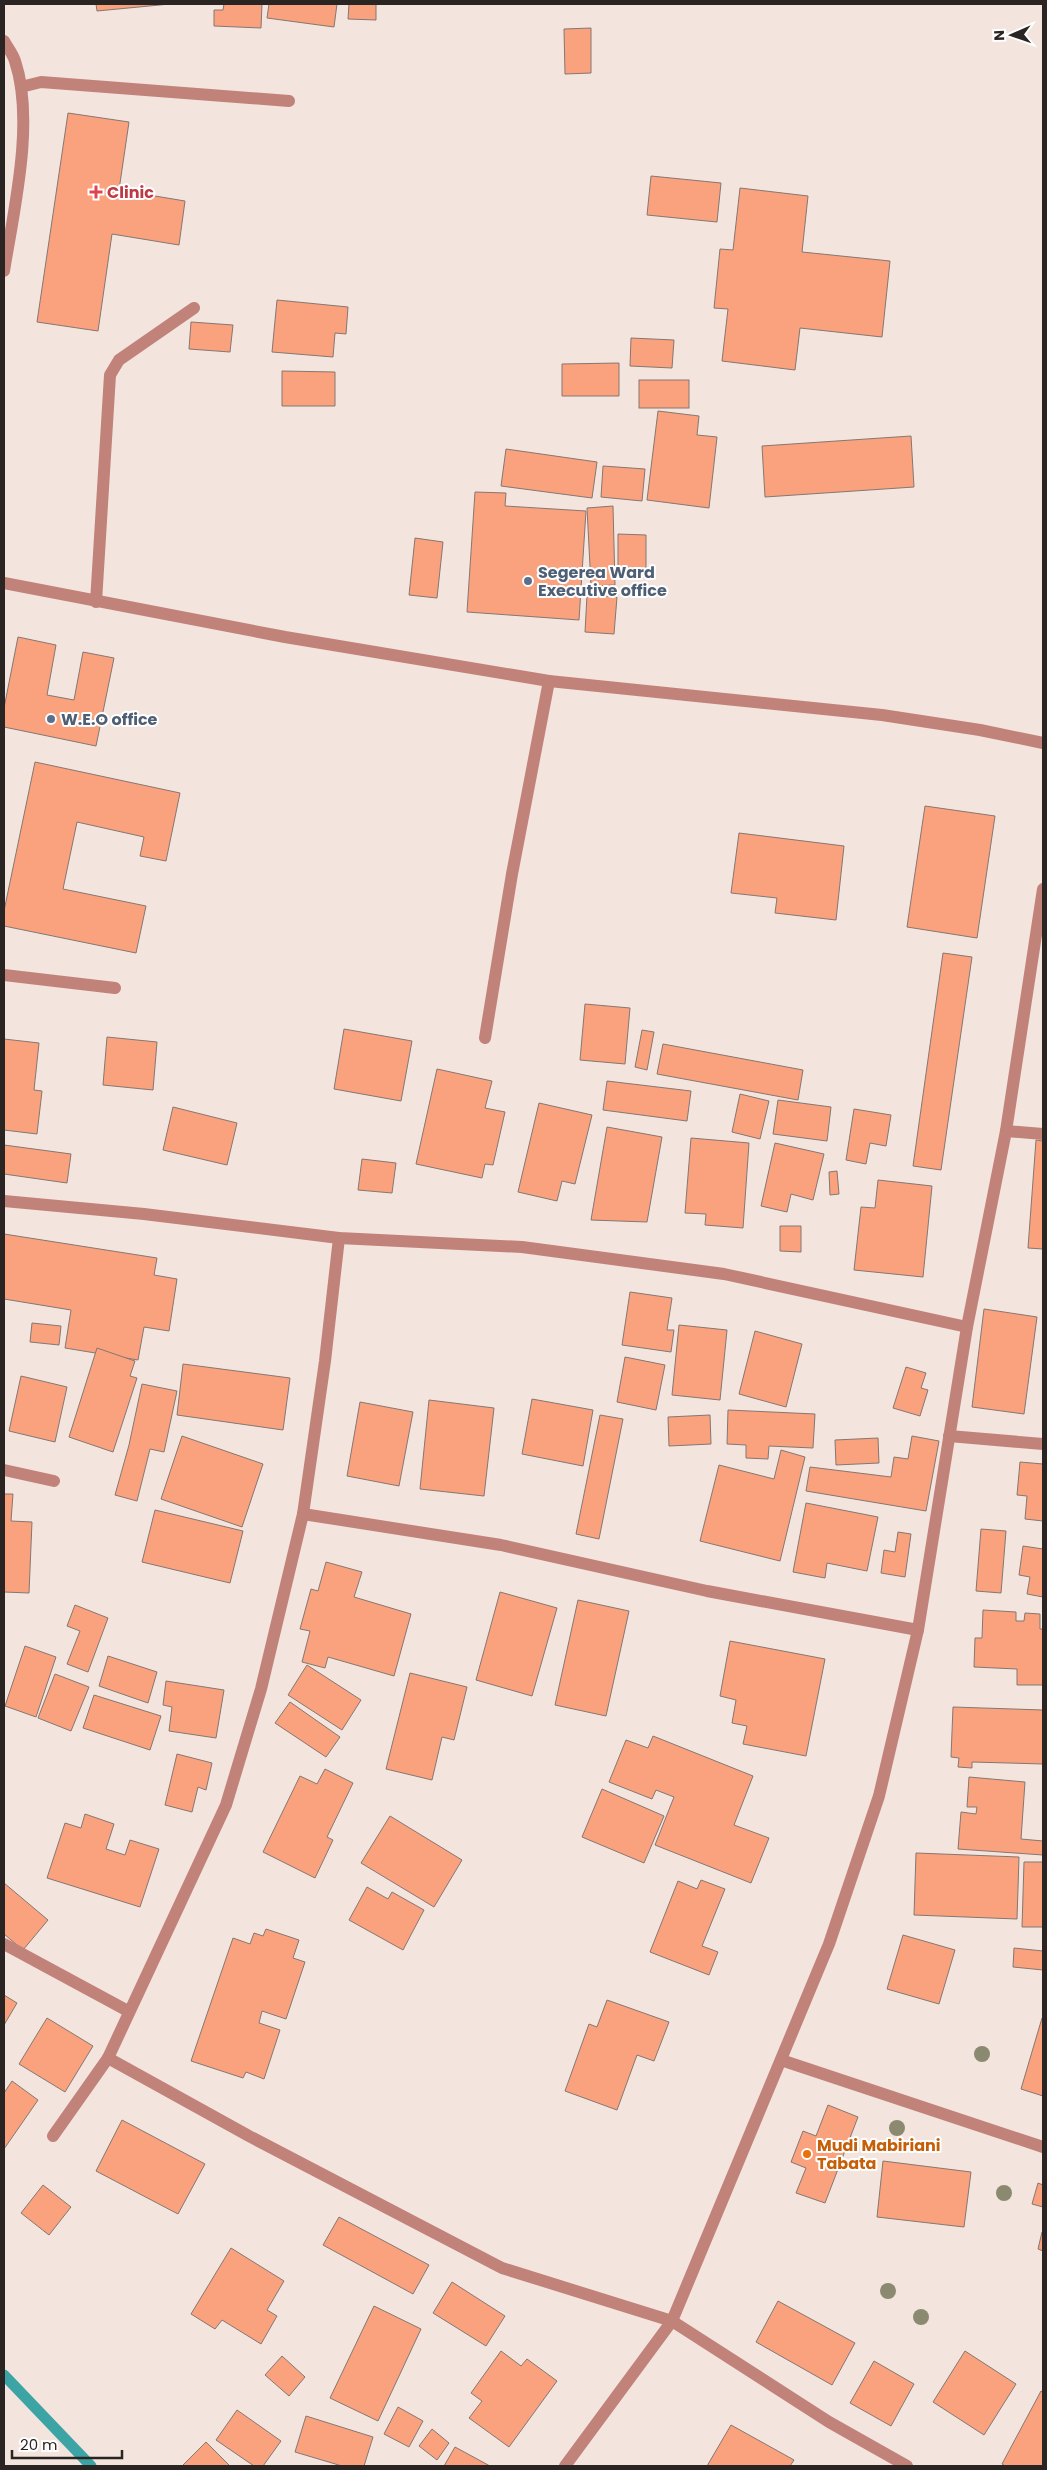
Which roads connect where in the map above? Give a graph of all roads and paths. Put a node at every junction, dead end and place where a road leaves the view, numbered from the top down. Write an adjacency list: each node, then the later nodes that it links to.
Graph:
1 (4, 41): 2 (street)
2 (21, 86): 3 (street); 4 (street)
3 (289, 101)
4 (4, 270)
5 (194, 308): 7 (street)
6 (4, 583): 7 (street)
7 (96, 602): 8 (street)
8 (549, 681): 9 (street); 14 (street)
9 (1043, 743)
10 (1043, 889): 11 (street)
11 (1038, 949): 15 (street)
12 (4, 975): 13 (street)
13 (115, 988)
14 (485, 1038)
15 (1006, 1131): 16 (street); 19 (street)
16 (1043, 1134)
17 (4, 1202): 18 (street)
18 (339, 1238): 19 (street); 24 (street)
19 (967, 1327): 20 (street)
20 (949, 1436): 21 (street); 25 (street)
21 (1043, 1444)
22 (4, 1470): 23 (street)
23 (54, 1480)
24 (303, 1514): 25 (street); 27 (street)
25 (918, 1630): 29 (street)
26 (4, 1944): 27 (street)
27 (128, 2011): 28 (street)
28 (108, 2058): 30 (street); 32 (street)
29 (781, 2060): 31 (street); 32 (street)
30 (53, 2136)
31 (1043, 2147)
32 (672, 2321): 33 (street); 34 (street)
33 (565, 2466)
34 (908, 2466)

